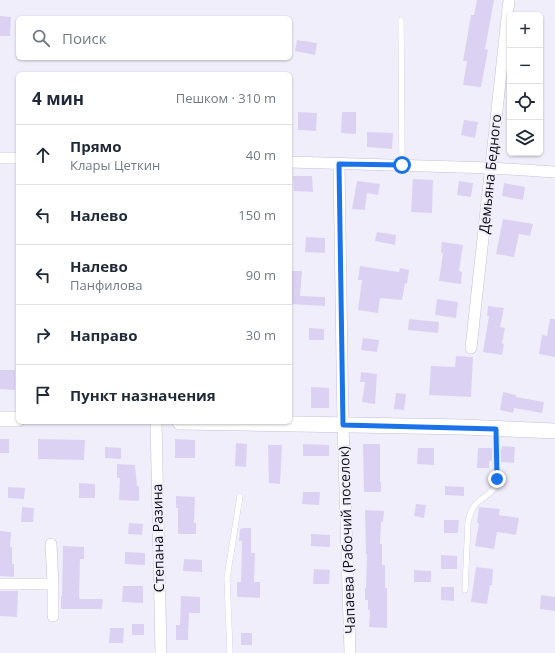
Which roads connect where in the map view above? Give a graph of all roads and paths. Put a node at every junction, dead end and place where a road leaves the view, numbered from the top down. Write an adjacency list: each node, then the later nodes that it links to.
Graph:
1 (509, 0): 8 (street, Демьяна Бедного)
2 (401, 20): 7 (lane)
3 (0, 158): 4 (street)
4 (16, 158)
5 (292, 162): 6 (street)
6 (339, 164): 7 (street); 15 (street, Чапаева (Рабочий поселок))
7 (402, 165): 8 (street)
8 (491, 168): 9 (street); 10 (street, Демьяна Бедного)
9 (555, 172)
10 (471, 348)
11 (0, 418): 12 (street)
12 (16, 419)
13 (156, 424): 24 (street, Степана Разина)
14 (289, 424): 15 (street)
15 (343, 425): 16 (street); 26 (street, Чапаева (Рабочий поселок))
16 (496, 429): 17 (street); 22 (lane)
17 (555, 431)
18 (240, 496): 25 (lane)
19 (51, 544): 21 (street)
20 (0, 584): 21 (street)
21 (53, 584): 23 (street)
22 (465, 590)
23 (53, 616)
24 (161, 653)
25 (230, 653)
26 (350, 653)

